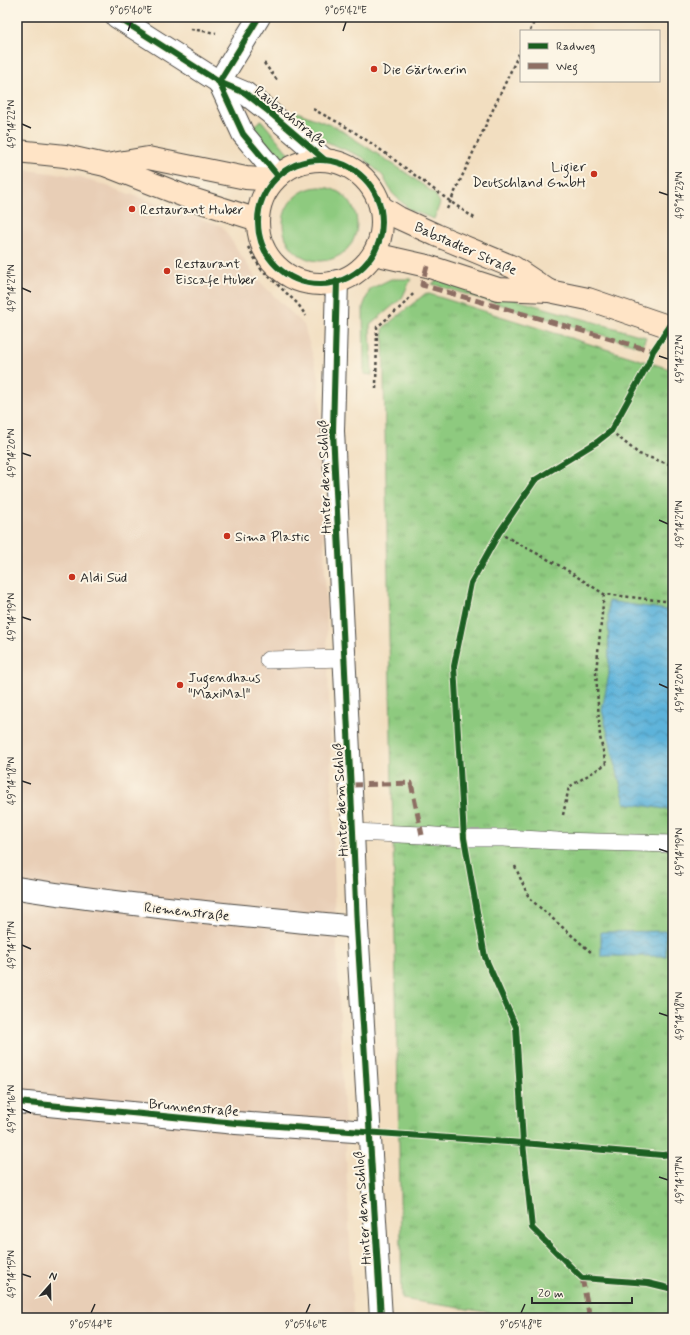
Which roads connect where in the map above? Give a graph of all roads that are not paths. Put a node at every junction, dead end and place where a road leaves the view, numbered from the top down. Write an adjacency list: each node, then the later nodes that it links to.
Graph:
1 (117, 17): 3 (street, Raubachstraße)
2 (259, 17): 3 (street)
3 (219, 82): 5 (street, Raubachstraße); 7 (street)
4 (17, 151): 6 (street)
5 (325, 160): 7 (street); 8 (street)
6 (105, 165): 7 (street); 9 (street)
7 (276, 178): 9 (street)
8 (381, 207): 10 (street); 12 (street, Babstadter Straße)
9 (258, 220): 11 (street)
10 (374, 254): 11 (street); 12 (street, Babstadter Straße)
11 (337, 281): 14 (street, Hinter dem Schloß)
12 (549, 292): 13 (street, Babstadter Straße)
13 (673, 328)
14 (344, 658): 15 (lane); 16 (street, Hinter dem Schloß)
15 (268, 660)
16 (354, 832): 17 (lane); 19 (street, Hinter dem Schloß)
17 (673, 844)
18 (17, 888): 19 (street, Riemenstraße)
19 (357, 927): 21 (street, Hinter dem Schloß)
20 (17, 1102): 21 (street, Brunnenstraße)
21 (369, 1132): 22 (street, Hinter dem Schloß)
22 (381, 1318)

